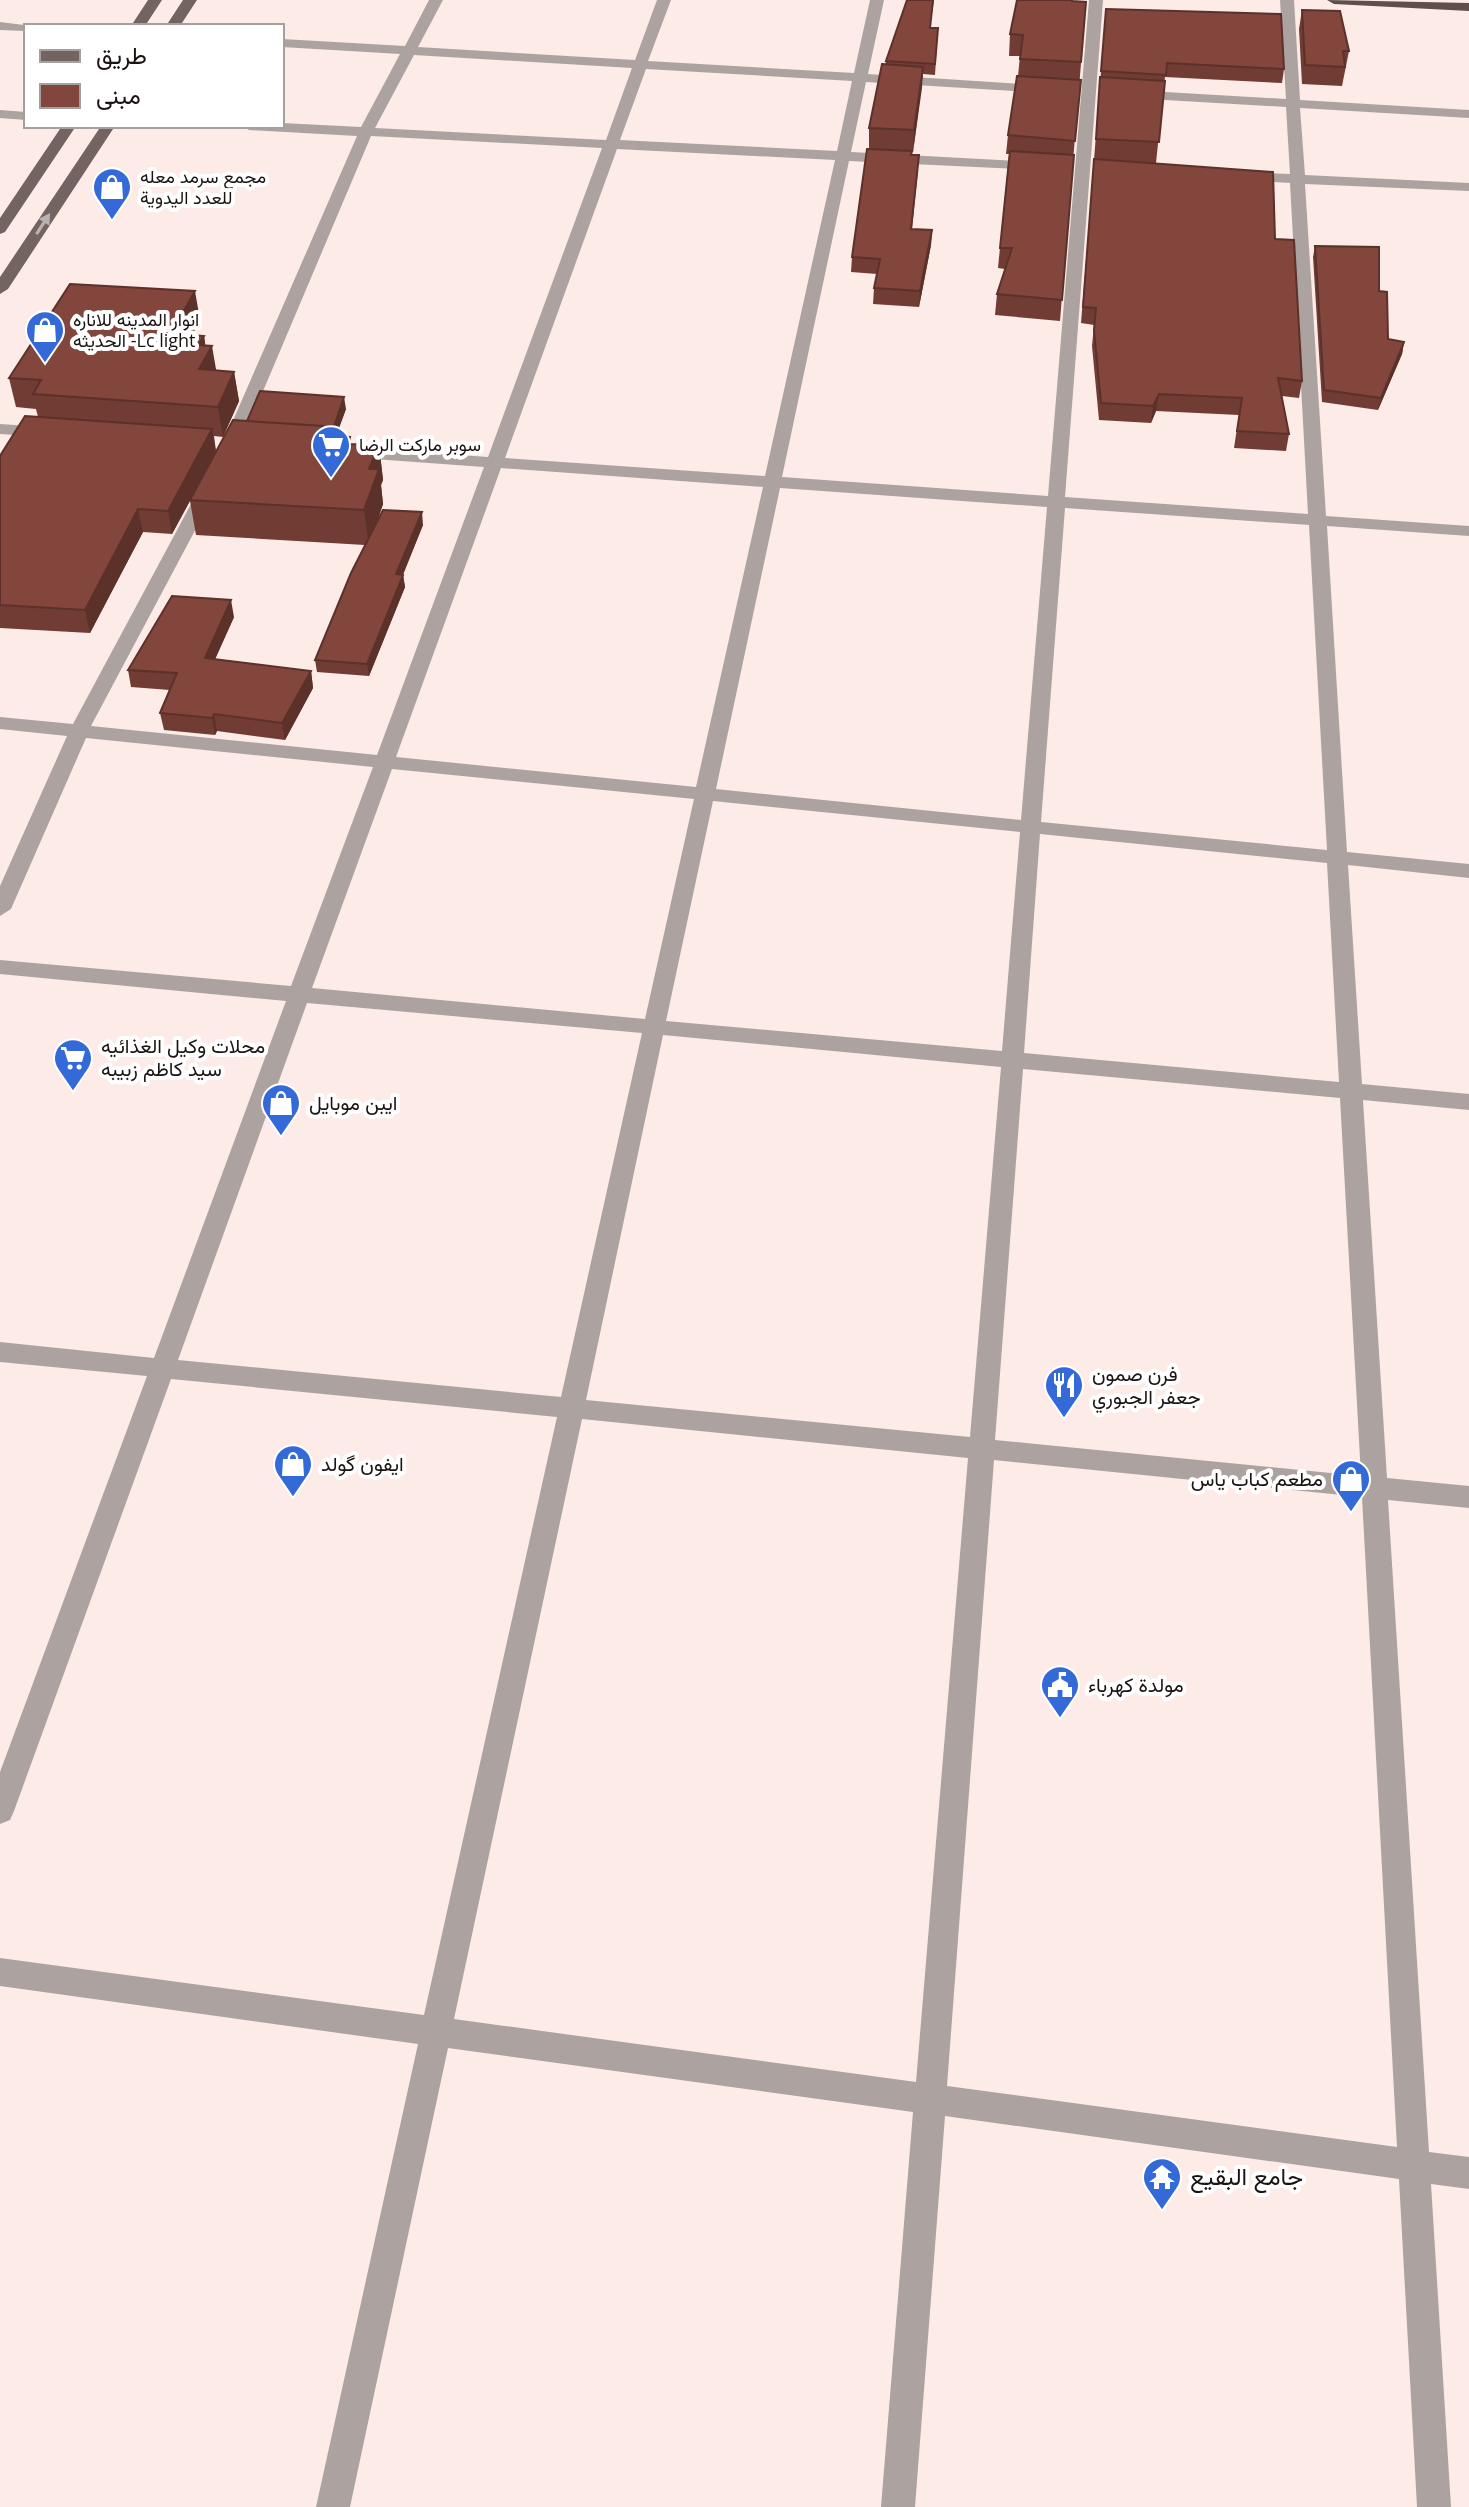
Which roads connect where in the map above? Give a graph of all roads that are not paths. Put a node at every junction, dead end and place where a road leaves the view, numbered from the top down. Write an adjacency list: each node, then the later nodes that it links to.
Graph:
1 (155, 0): 10 (main road)
2 (190, 0): 11 (main road)
3 (436, 0): 15 (street)
4 (664, 0): 16 (street)
5 (877, 0): 17 (street)
6 (1096, 0): 18 (street)
7 (1287, 0): 20 (street)
8 (1334, 0): 9 (highway)
9 (1469, 7)
10 (139, 24)
11 (174, 24)
12 (0, 26): 13 (street)
13 (24, 27)
14 (284, 43): 15 (street)
15 (408, 51): 16 (street); 27 (street)
16 (640, 65): 17 (street); 28 (street)
17 (860, 78): 18 (street); 29 (street)
18 (1081, 91): 30 (street)
19 (1120, 93): 20 (street)
20 (1293, 104): 22 (street); 32 (street)
21 (0, 114): 23 (street)
22 (1469, 114)
23 (24, 116)
24 (68, 128): 34 (main road)
25 (107, 128): 35 (main road, one-way to 25)
26 (284, 128): 27 (street)
27 (366, 132): 28 (street); 45 (street)
28 (611, 144): 29 (street); 39 (street)
29 (843, 156): 30 (street); 40 (street)
30 (1074, 167): 41 (street)
31 (1220, 175): 32 (street)
32 (1297, 179): 33 (street); 42 (street)
33 (1469, 187)
34 (0, 229)
35 (0, 289)
36 (0, 429): 37 (street)
37 (62, 433)
38 (324, 450): 39 (street)
39 (494, 462): 40 (street); 46 (street)
40 (772, 482): 41 (street); 47 (street)
41 (1056, 502): 42 (street); 48 (street)
42 (1317, 521): 43 (street); 49 (street)
43 (1469, 531)
44 (0, 723): 45 (street)
45 (79, 731): 46 (street); 51 (street)
46 (385, 762): 47 (street); 53 (street)
47 (705, 794): 48 (street); 54 (street)
48 (1030, 827): 49 (street); 55 (street)
49 (1337, 858): 50 (street); 56 (street)
50 (1469, 871)
51 (0, 909)
52 (0, 967): 53 (street)
53 (300, 994): 54 (street); 59 (street)
54 (654, 1027): 55 (street); 60 (street)
55 (1012, 1060): 56 (street); 61 (street)
56 (1351, 1092): 57 (street); 62 (street)
57 (1469, 1102)
58 (0, 1352): 59 (street)
59 (162, 1369): 60 (street); 64 (street)
60 (571, 1409): 61 (street); 66 (street)
61 (981, 1449): 62 (street); 67 (street)
62 (1374, 1488): 63 (street); 68 (street)
63 (1469, 1497)
64 (0, 1811)
65 (0, 1972): 66 (street)
66 (436, 2032): 67 (street); 70 (street)
67 (930, 2100): 68 (street); 71 (street)
68 (1415, 2165): 69 (street); 72 (street)
69 (1469, 2173)
70 (333, 2507)
71 (898, 2507)
72 (1434, 2507)

